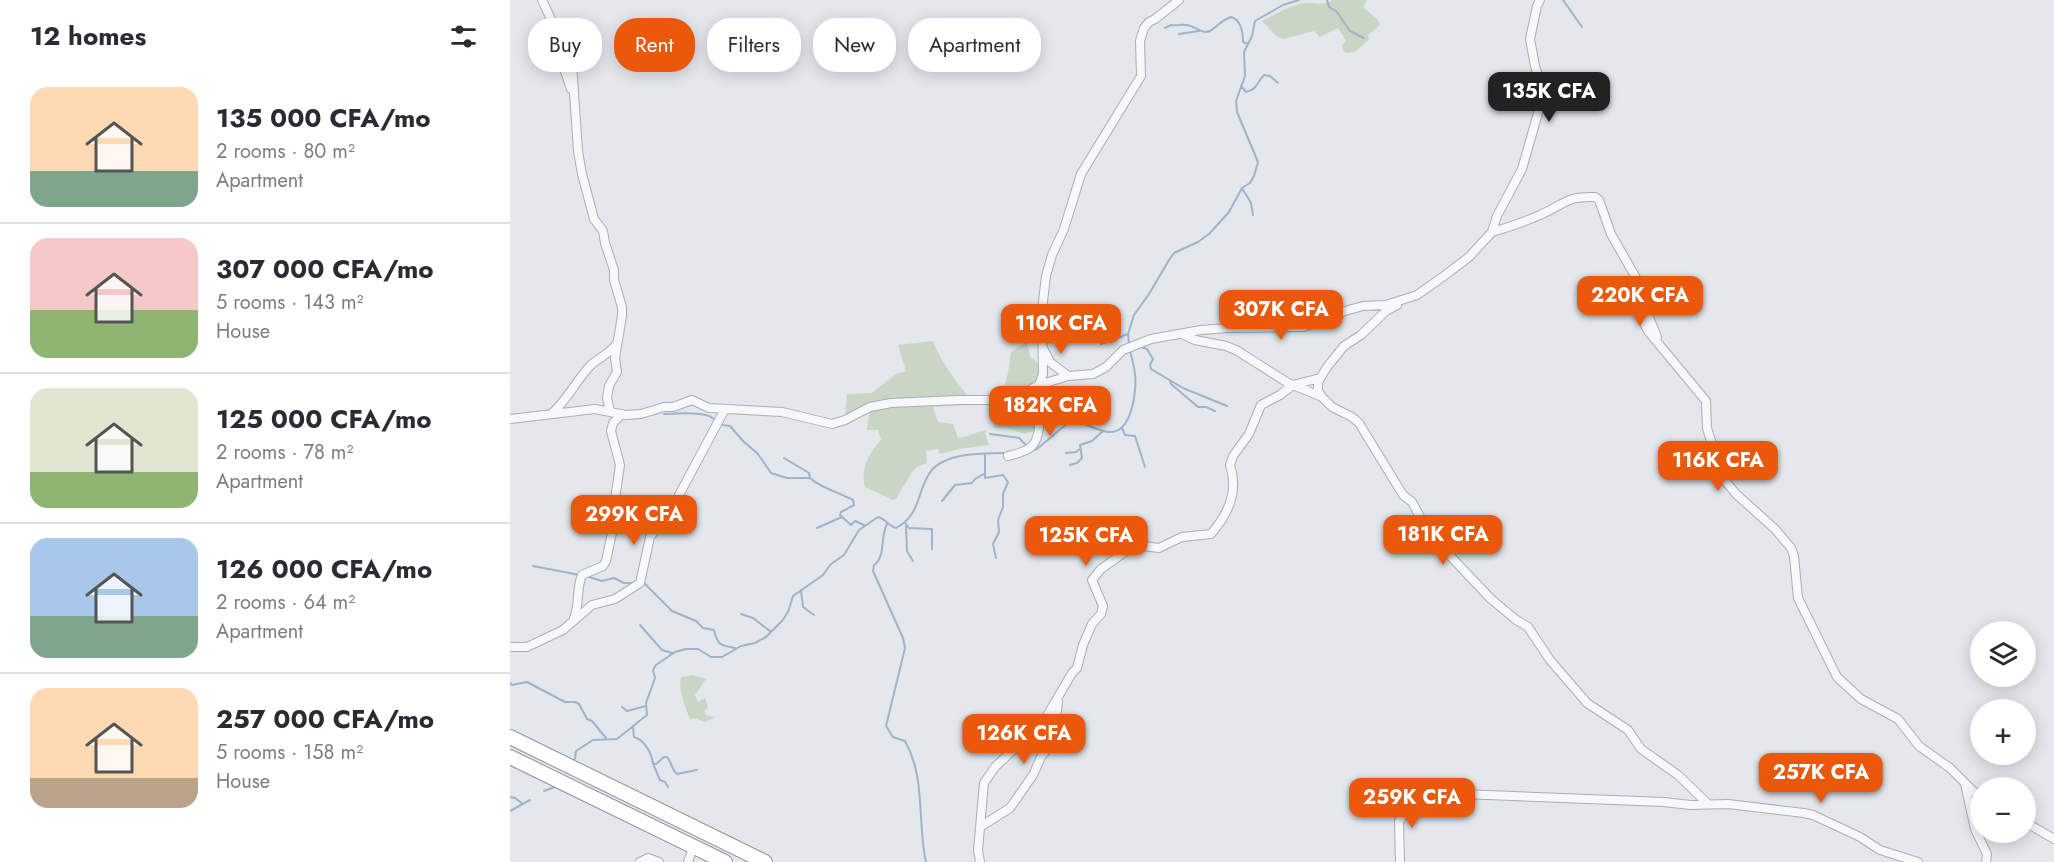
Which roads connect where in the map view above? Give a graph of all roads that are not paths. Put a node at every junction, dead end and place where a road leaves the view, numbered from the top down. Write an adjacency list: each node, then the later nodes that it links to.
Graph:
1 (1179, 0): 8 (street)
2 (1540, 0): 4 (street)
3 (543, 1): 7 (street)
4 (1492, 232): 5 (street); 25 (street)
5 (1417, 295): 6 (street); 10 (street)
6 (1182, 333): 9 (street); 11 (street)
7 (618, 341): 15 (street); 16 (street)
8 (1042, 346): 9 (street); 12 (street)
9 (1068, 376): 12 (street)
10 (1320, 378): 11 (street); 13 (street)
11 (1293, 385): 13 (street); 22 (street)
12 (1038, 386): 14 (street); 19 (street)
13 (1322, 397): 27 (street)
14 (725, 409): 17 (street); 20 (street)
15 (610, 411): 16 (street); 17 (street)
16 (551, 414): 18 (street)
17 (622, 414): 20 (street)
18 (510, 419)
19 (1008, 456)
20 (572, 622): 21 (street)
21 (510, 647)
22 (1058, 697): 28 (street); 28 (street)
23 (510, 737): 36 (highway)
24 (510, 757): 31 (highway)
25 (1964, 783): 26 (street); 40 (street)
26 (1970, 789)
27 (1708, 804): 38 (street); 39 (street)
28 (980, 827): 37 (street)
29 (2036, 828): 30 (street)
30 (2054, 839)
31 (693, 847): 34 (street); 35 (highway)
32 (640, 862): 33 (street)
33 (658, 862)
34 (688, 862)
35 (725, 862)
36 (765, 862)
37 (980, 862)
38 (1400, 862)
39 (1918, 862)
40 (1986, 862)

